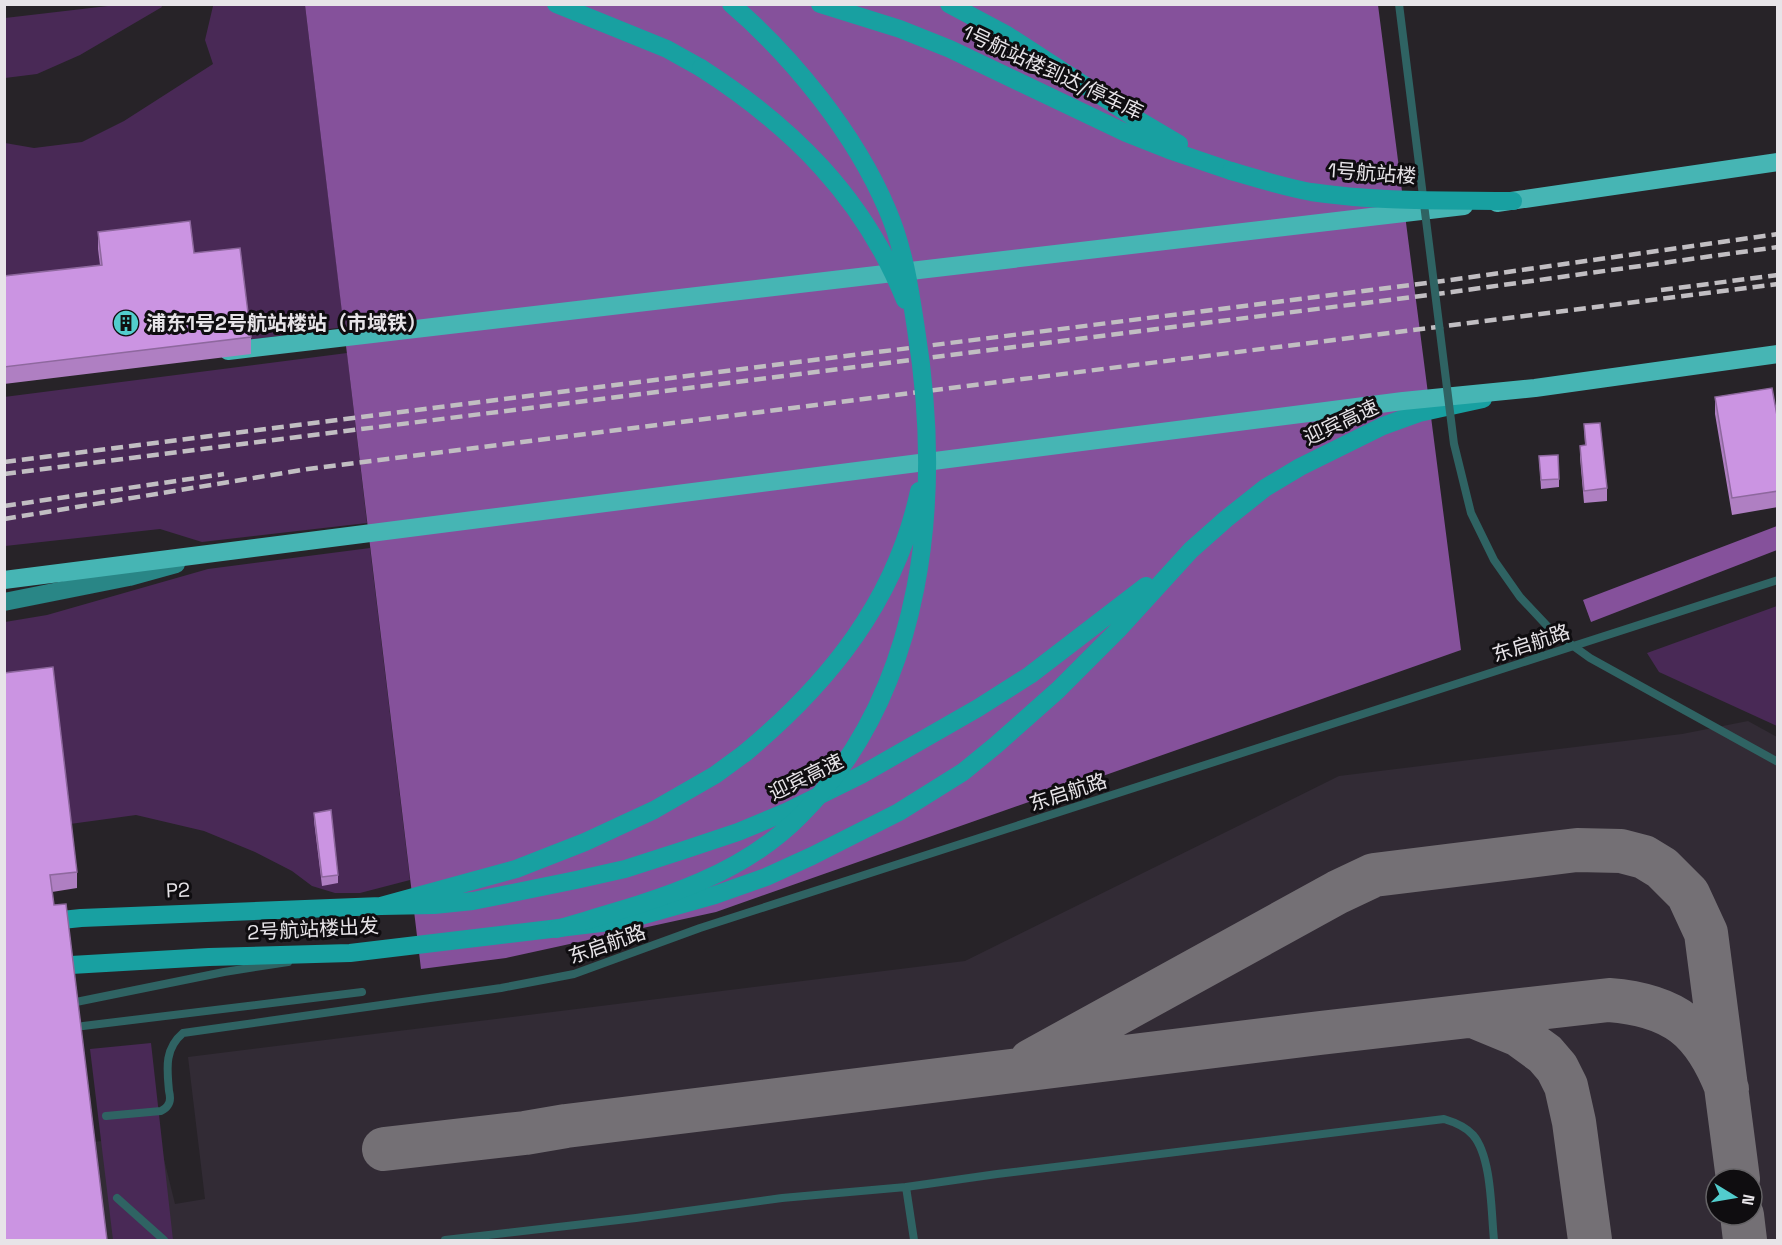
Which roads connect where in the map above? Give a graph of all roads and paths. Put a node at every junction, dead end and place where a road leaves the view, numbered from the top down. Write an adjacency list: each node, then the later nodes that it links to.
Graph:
1 (556, 4): 9 (main road, bridge)
2 (731, 4): 9 (main road, bridge)
3 (820, 4): 7 (main road, 1号航站楼到达/停车库)
4 (948, 4): 7 (main road)
5 (1399, 4): 19 (lane, bridge)
6 (1778, 162): 8 (highway)
7 (1232, 171): 8 (main road, 1号航站楼, bridge)
8 (1513, 201): 10 (highway, bridge)
9 (916, 327): 13 (main road, bridge)
10 (211, 353)
11 (1778, 354): 12 (highway)
12 (1535, 388): 14 (main road, 迎宾高速); 15 (highway, bridge)
13 (926, 424): 20 (main road, bridge); 22 (main road, bridge)
14 (1191, 550): 20 (main road, 迎宾高速, bridge); 22 (main road, 迎宾高速, bridge)
15 (219, 552): 16 (highway); 18 (street)
16 (4, 580)
17 (1778, 580): 28 (lane, 东启航路)
18 (4, 602)
19 (1778, 762)
20 (381, 906): 21 (main road, P2)
21 (4, 926)
22 (557, 929): 23 (main road, 2号航站楼出发)
23 (350, 952): 24 (main road, 2号航站楼出发); 26 (lane)
24 (71, 965)
25 (362, 992): 27 (lane)
26 (76, 1002)
27 (83, 1026)
28 (106, 1116)
29 (906, 1187): 32 (lane); 33 (lane); 34 (lane)
30 (117, 1198): 31 (lane)
31 (164, 1240)
32 (446, 1240)
33 (914, 1240)
34 (1494, 1240)

